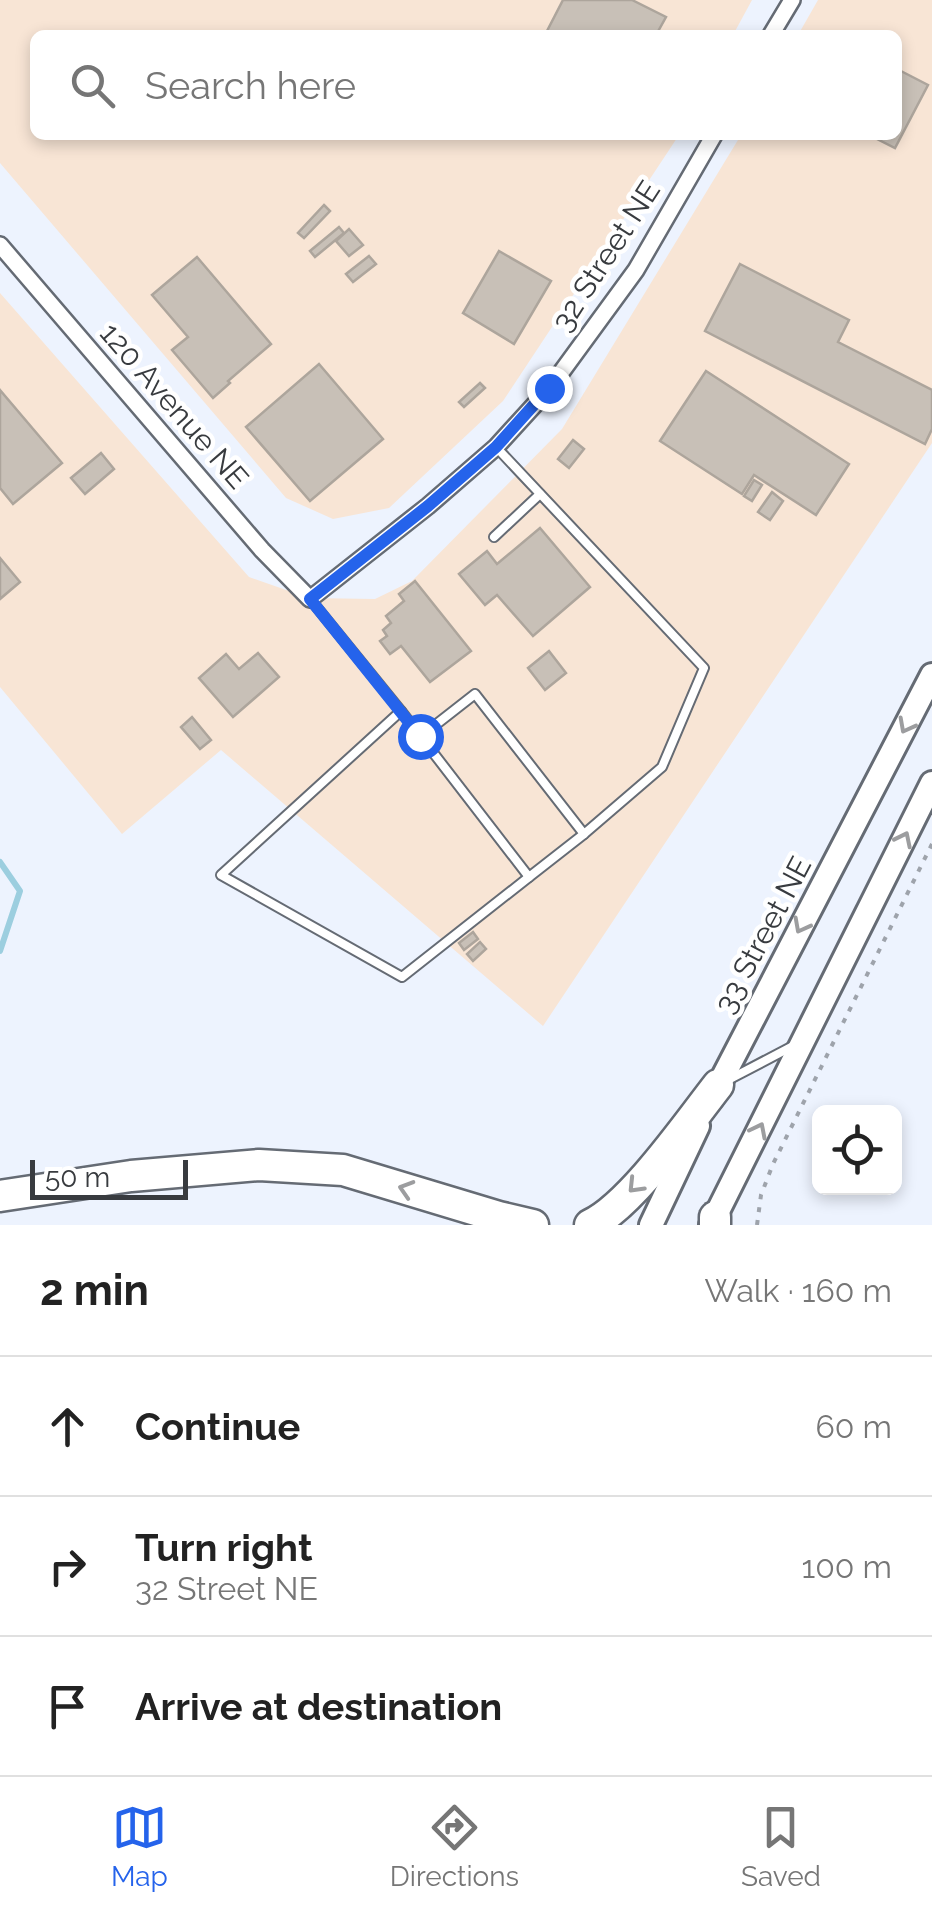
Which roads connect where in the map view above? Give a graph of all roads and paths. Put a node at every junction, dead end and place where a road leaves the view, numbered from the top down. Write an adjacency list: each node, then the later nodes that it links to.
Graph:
1 (792, 0): 2 (street)
2 (775, 30)
3 (711, 140): 5 (street, 32 Street NE)
4 (0, 245): 8 (street, 120 Avenue NE)
5 (496, 447): 6 (lane); 8 (street, 32 Street NE)
6 (540, 494): 7 (lane); 13 (lane)
7 (494, 537)
8 (310, 599): 10 (lane)
9 (932, 675): 17 (street, 33 Street NE, one-way to 17)
10 (401, 712): 11 (lane); 15 (lane)
11 (420, 736): 13 (lane); 15 (lane)
12 (932, 782): 16 (street, one-way to 12)
13 (584, 834): 15 (lane)
14 (932, 844): 24 (path)
15 (528, 876)
16 (804, 1040): 17 (lane); 20 (street, one-way to 16)
17 (718, 1085): 22 (highway, one-way to 22); 23 (street, 33 Street NE)
18 (0, 1196): 19 (highway, one-way to 18)
19 (507, 1221): 21 (highway)
20 (714, 1222)
21 (534, 1225)
22 (590, 1225)
23 (651, 1225)
24 (758, 1225)

